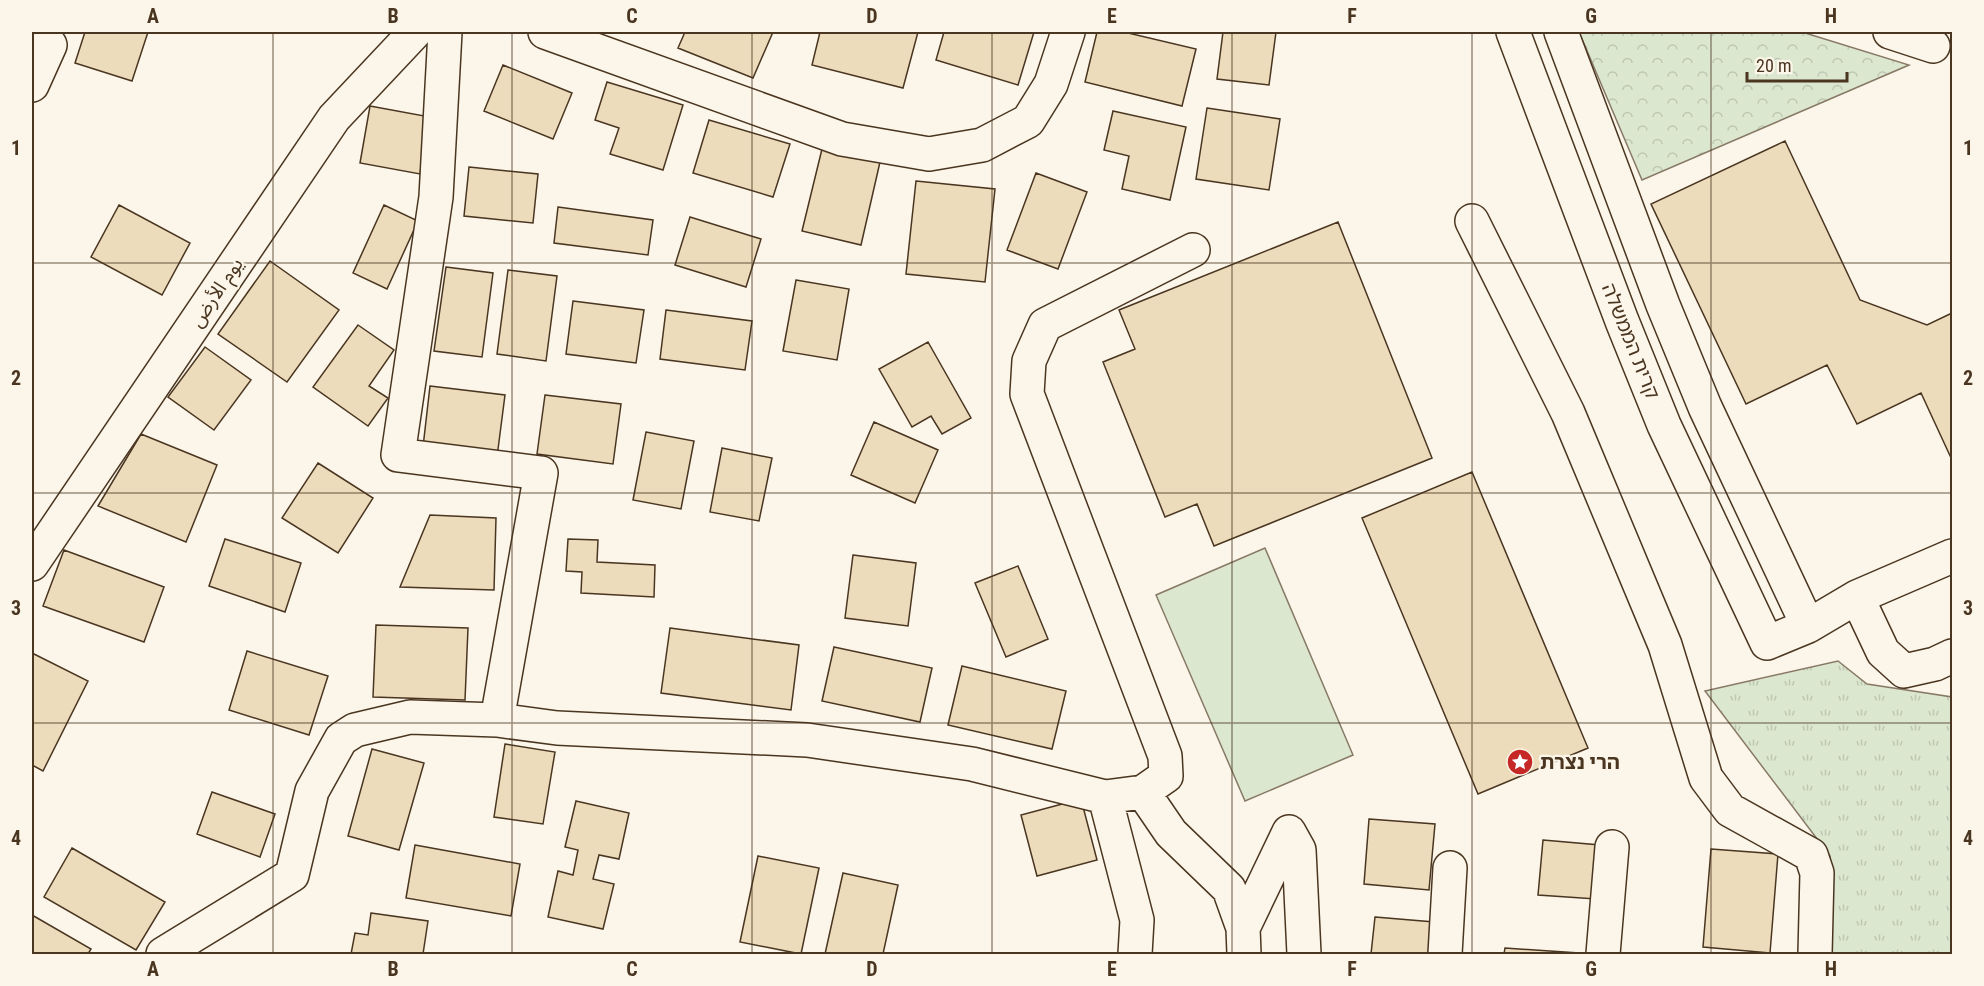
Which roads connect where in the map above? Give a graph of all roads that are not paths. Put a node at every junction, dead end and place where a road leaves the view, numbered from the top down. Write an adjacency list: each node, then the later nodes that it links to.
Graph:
1 (415, 32): 14 (street, يوم الأرض)
2 (446, 32): 18 (street)
3 (545, 32): 4 (street)
4 (1068, 32)
5 (1513, 32): 16 (street, קרית הממשלה)
6 (1560, 32): 16 (street)
7 (1890, 32): 9 (street)
8 (32, 41): 10 (street)
9 (1933, 46)
10 (32, 85)
11 (1472, 220): 29 (street)
12 (1193, 250): 19 (street)
13 (1953, 556): 15 (street)
14 (32, 564)
15 (1857, 597): 16 (street); 17 (street)
16 (1808, 626)
17 (1953, 656)
18 (497, 720): 20 (street); 24 (street)
19 (1143, 792): 20 (street); 23 (street)
20 (1105, 797): 25 (street)
21 (1612, 847): 28 (street)
22 (1450, 868): 27 (street)
23 (1244, 941): 26 (street)
24 (163, 954)
25 (1135, 954)
26 (1304, 954)
27 (1445, 954)
28 (1603, 954)
29 (1815, 954)

